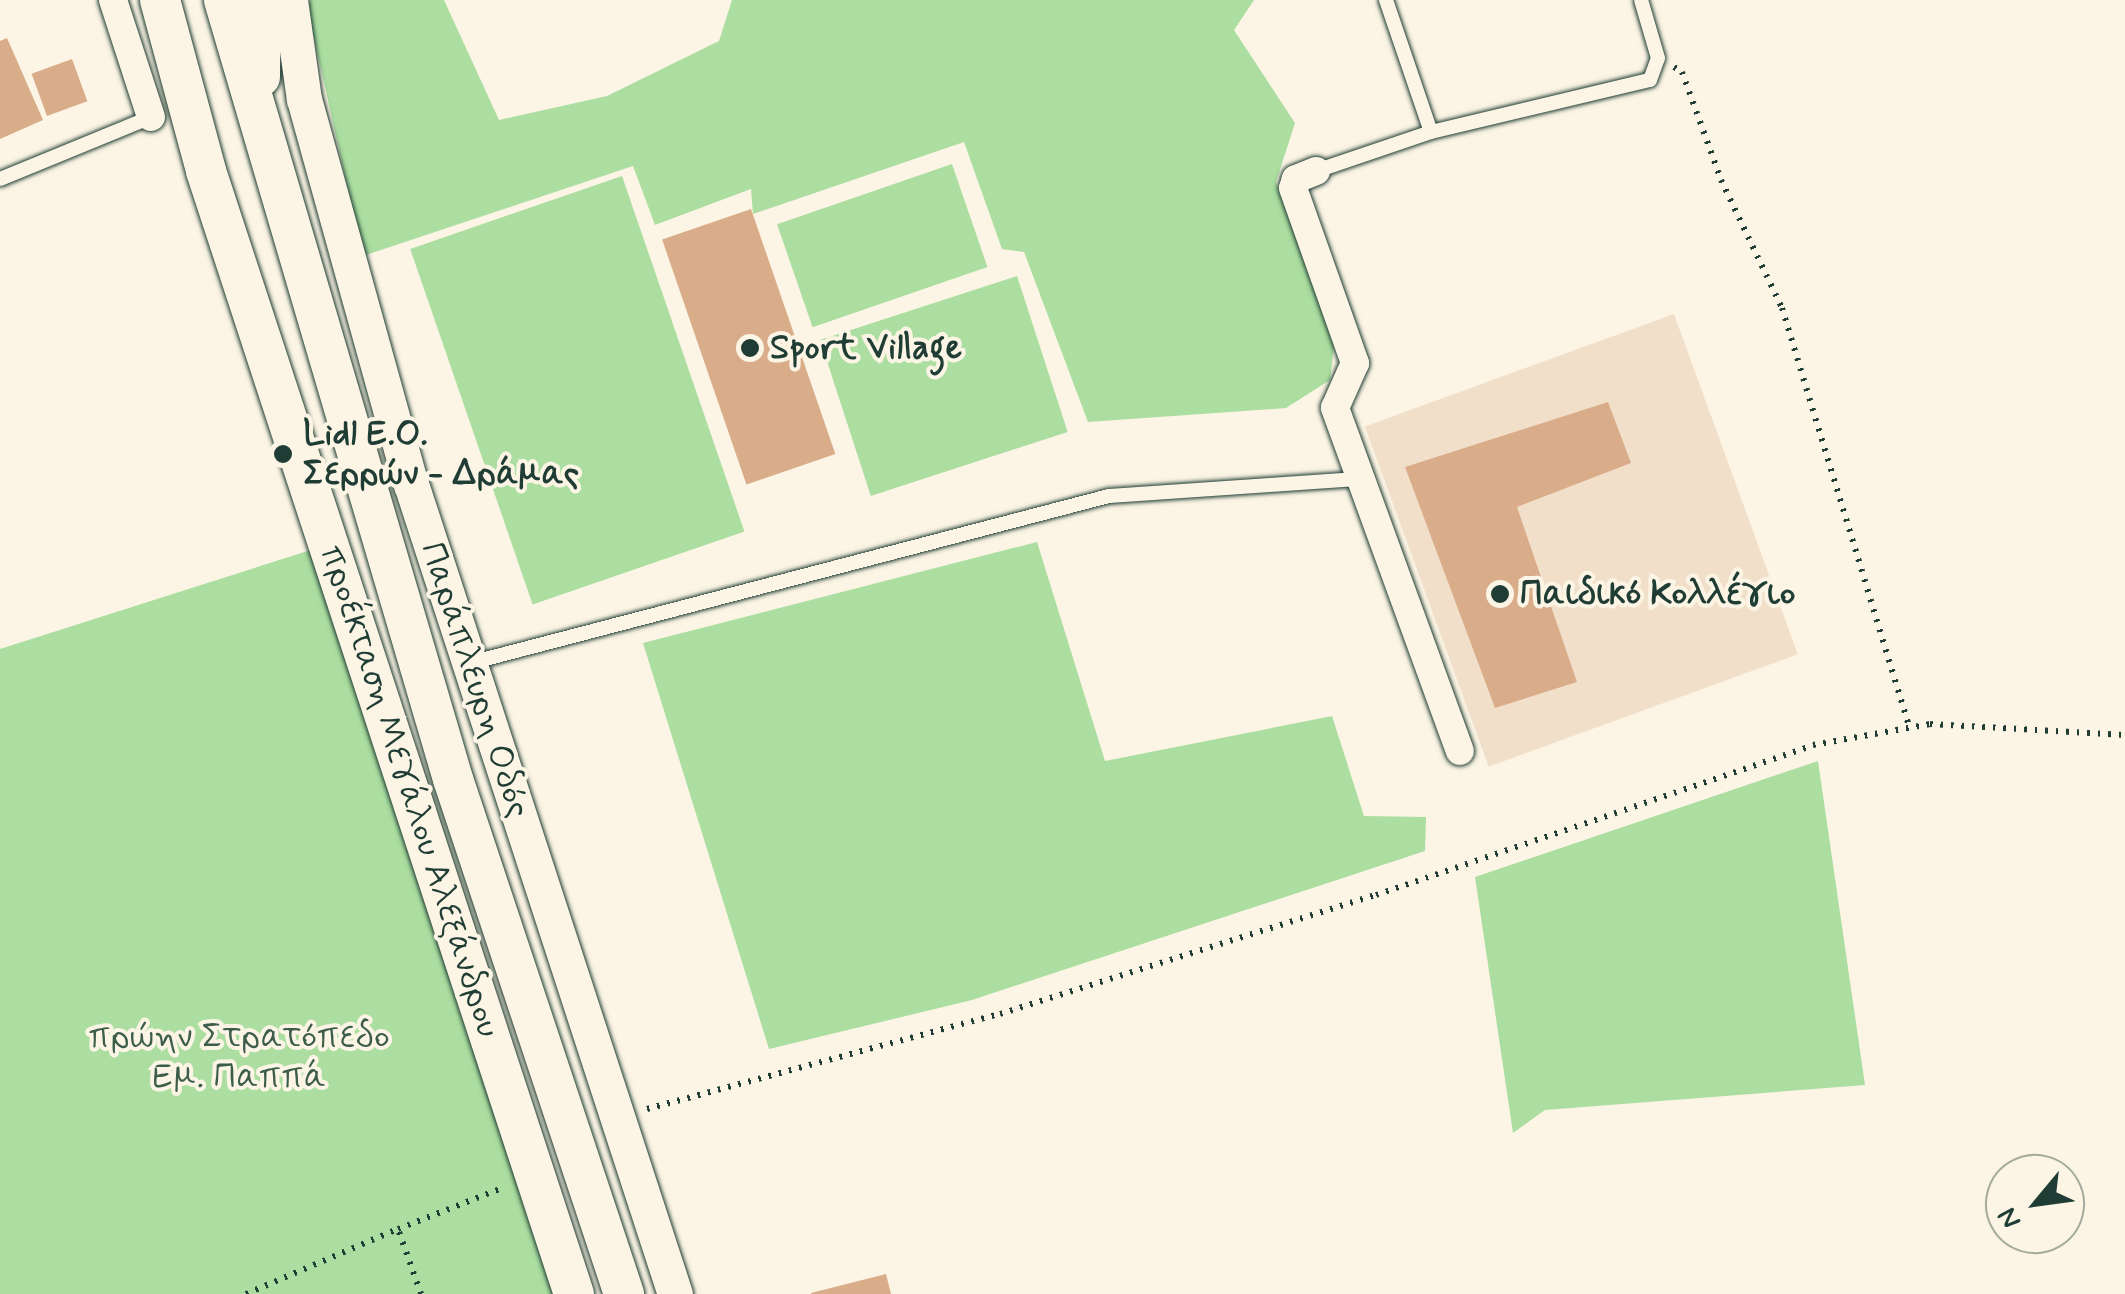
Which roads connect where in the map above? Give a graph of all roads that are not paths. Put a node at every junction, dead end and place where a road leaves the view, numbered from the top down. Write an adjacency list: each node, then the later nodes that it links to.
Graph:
1 (112, 0): 8 (street)
2 (160, 0): 17 (main road, προέκταση Μεγάλου Αλεξάνδρου)
3 (224, 0): 10 (main road, προέκταση Μεγάλου Αλεξάνδρου)
4 (261, 0): 10 (main road)
5 (290, 0): 14 (street, Παράπλευρη Οδός)
6 (1386, 0): 9 (lane)
7 (1641, 0): 9 (lane)
8 (151, 117): 12 (lane)
9 (1431, 132): 11 (lane)
10 (267, 150): 16 (main road, προέκταση Μεγάλου Αλεξάνδρου)
11 (1316, 170): 13 (street)
12 (0, 178)
13 (1362, 479): 14 (lane); 15 (street)
14 (469, 663): 20 (street, Παράπλευρη Οδός)
15 (1460, 750)
16 (589, 1190): 18 (main road, προέκταση Μεγάλου Αλεξάνδρου); 19 (main road)
17 (574, 1294)
18 (624, 1294)
19 (644, 1294)
20 (675, 1294)

